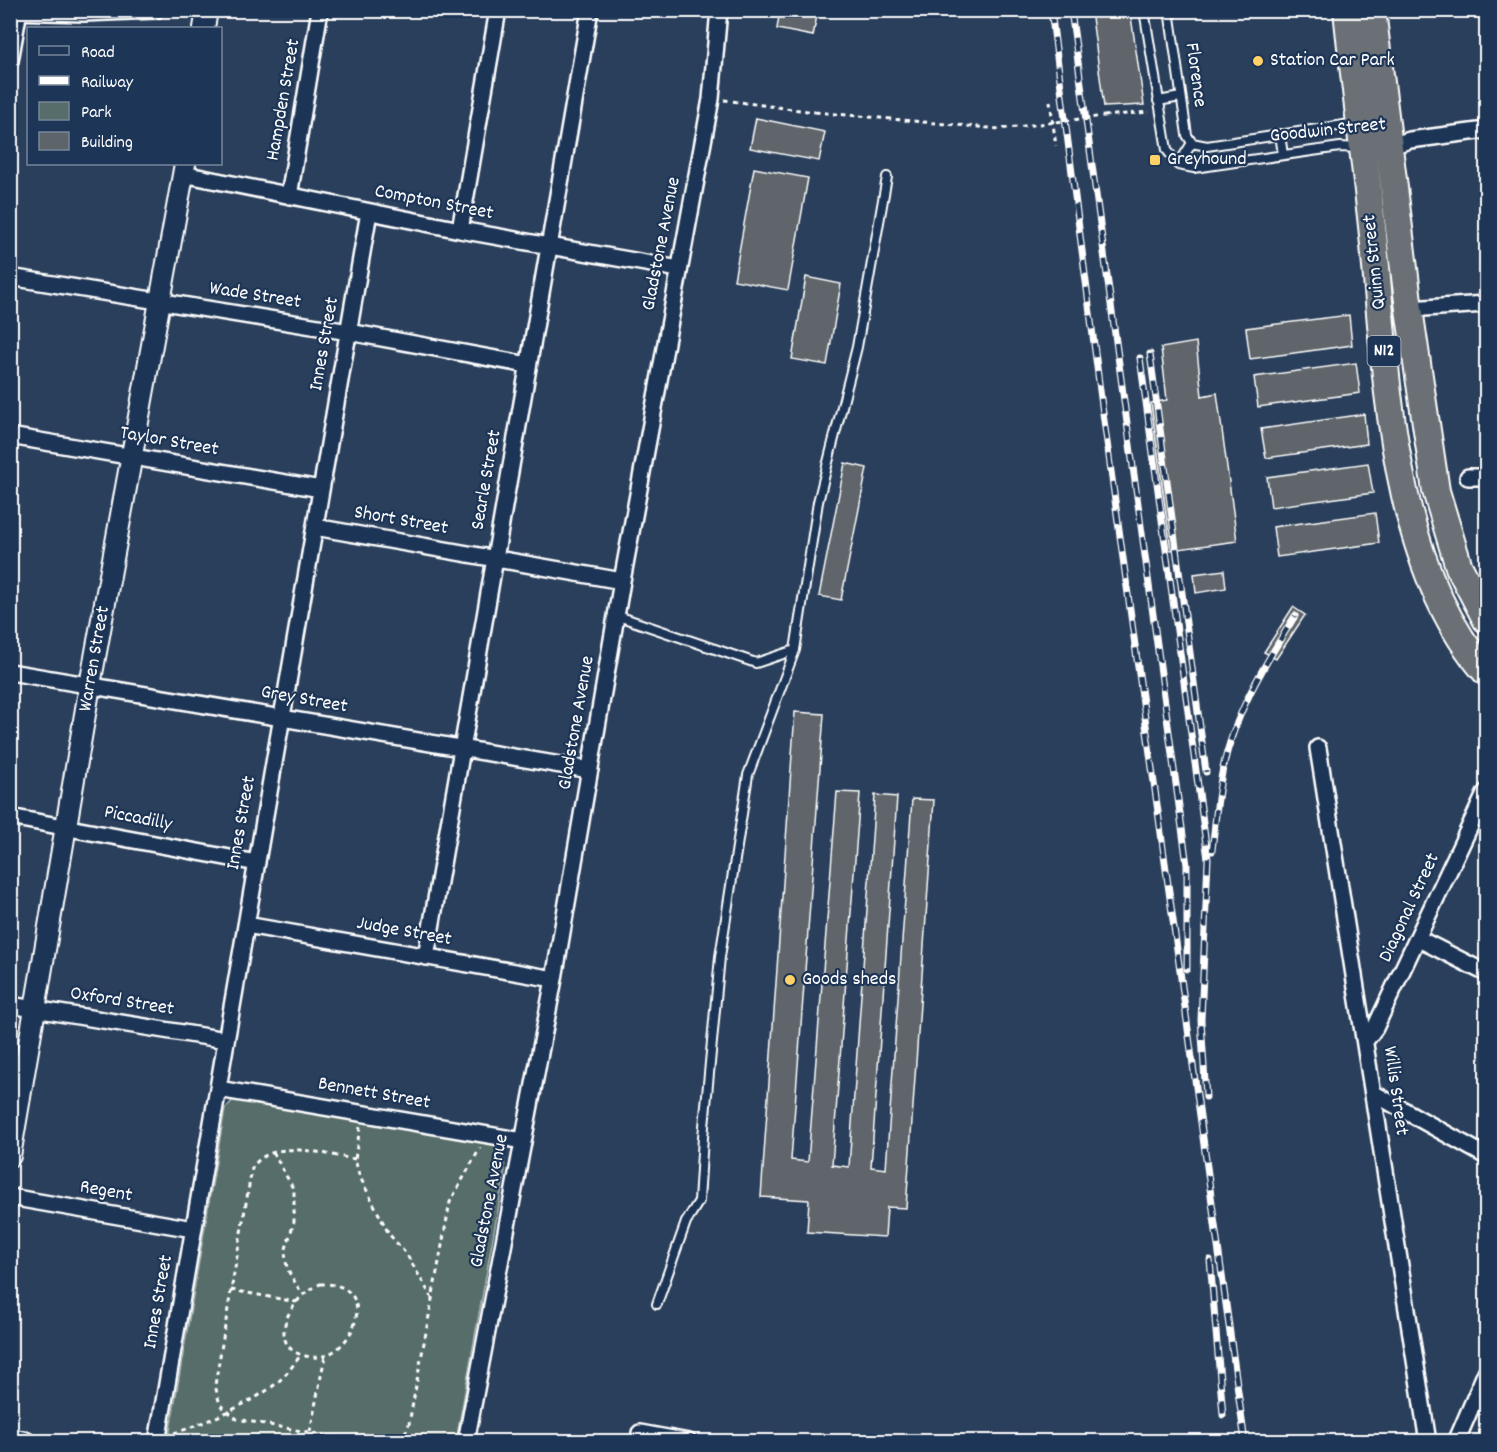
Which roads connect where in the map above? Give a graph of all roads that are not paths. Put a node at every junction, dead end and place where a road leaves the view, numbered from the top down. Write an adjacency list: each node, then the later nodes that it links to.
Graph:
1 (156, 10): 11 (street)
2 (207, 10): 12 (street)
3 (320, 10): 27 (street, Hampden Street)
4 (498, 10): 29 (street)
5 (590, 10): 30 (street, Searle Street)
6 (719, 10): 31 (street, Gladstone Avenue)
7 (1144, 10): 15 (lane)
8 (1169, 10): 14 (lane, Florence)
9 (1347, 10): 17 (highway, Quinn Street / N12)
10 (1372, 10): 16 (highway, Quinn Street / N12)
11 (16, 11): 13 (street)
12 (204, 27)
13 (10, 61)
14 (1181, 97): 15 (lane); 20 (lane, Florence)
15 (1158, 101): 24 (lane)
16 (1388, 122): 17 (street); 21 (highway, Quinn Street / N12)
17 (1359, 123): 19 (lane); 22 (highway, Quinn Street / N12)
18 (1486, 130): 21 (street, Goodwin Street)
19 (1280, 134): 20 (lane); 23 (lane)
20 (1192, 143): 24 (lane)
21 (1400, 144): 22 (street, Goodwin Street); 35 (highway, Quinn Street / N12)
22 (1364, 148): 23 (lane, Goodwin Street); 50 (highway, Quinn Street / N12)
23 (1283, 155): 24 (lane, Goodwin Street)
24 (1178, 165)
25 (184, 169): 27 (street, Compton Street); 33 (street, Warren Street)
26 (887, 177): 48 (lane)
27 (289, 196): 28 (street, Compton Street)
28 (369, 212): 29 (street, Compton Street); 36 (street, Innes Street)
29 (460, 230): 30 (street, Compton Street)
30 (549, 246): 31 (street, Compton Street); 37 (street, Searle Street)
31 (679, 270): 45 (street, Gladstone Avenue)
32 (10, 277): 33 (street, Wade Street)
33 (160, 303): 36 (street, Wade Street); 39 (street, Warren Street)
34 (1486, 304): 35 (street)
35 (1409, 309): 47 (highway, Quinn Street / N12)
36 (349, 332): 37 (street, Wade Street); 42 (street, Innes Street)
37 (528, 365): 44 (street, Searle Street)
38 (10, 436): 39 (street, Taylor Street)
39 (132, 456): 42 (street, Taylor Street); 51 (street, Warren Street)
40 (1468, 477): 41 (street)
41 (1486, 477)
42 (321, 489): 43 (street, Innes Street)
43 (315, 527): 44 (street, Short Street); 52 (street, Innes Street)
44 (495, 559): 45 (street, Short Street); 54 (street, Searle Street)
45 (622, 581): 46 (street, Gladstone Avenue)
46 (618, 616): 48 (lane); 55 (street, Gladstone Avenue)
47 (1486, 619)
48 (795, 650): 76 (lane)
49 (10, 672): 51 (street, Grey Street)
50 (1486, 672)
51 (90, 686): 52 (street, Grey Street); 58 (street, Warren Street)
52 (282, 718): 54 (street, Grey Street); 59 (street, Innes Street)
53 (1318, 747): 68 (street, Willis Street)
54 (462, 748): 55 (street, Grey Street); 62 (street, Searle Street)
55 (590, 770): 64 (street, Gladstone Avenue)
56 (1485, 801): 61 (street, Diagonal Street)
57 (10, 817): 58 (street, Piccadilly)
58 (66, 826): 59 (street, Piccadilly); 66 (street, Warren Street)
59 (257, 863): 60 (street, Innes Street)
60 (246, 925): 62 (street, Judge Street); 67 (street, Innes Street)
61 (1419, 939): 63 (street); 68 (street, Diagonal Street)
62 (426, 957): 64 (street, Judge Street)
63 (1486, 973)
64 (554, 979): 71 (street, Gladstone Avenue)
65 (10, 1005): 66 (street, Oxford Street)
66 (37, 1009): 67 (street, Oxford Street); 72 (street, Warren Street)
67 (226, 1040): 69 (street, Innes Street)
68 (1366, 1040): 70 (street, Willis Street)
69 (218, 1089): 71 (street, Bennett Street); 75 (street, Innes Street)
70 (1373, 1093): 73 (street); 84 (street, Willis Street)
71 (523, 1141): 82 (street, Gladstone Avenue)
72 (10, 1156)
73 (1486, 1156)
74 (10, 1197): 75 (street, Regent)
75 (194, 1229): 79 (street, Innes Street)
76 (657, 1304)
77 (1486, 1372): 85 (street)
78 (640, 1433): 83 (street)
79 (157, 1438)
80 (10, 1439): 81 (street)
81 (25, 1442)
82 (466, 1442)
83 (689, 1442)
84 (1428, 1442)
85 (1456, 1442)

